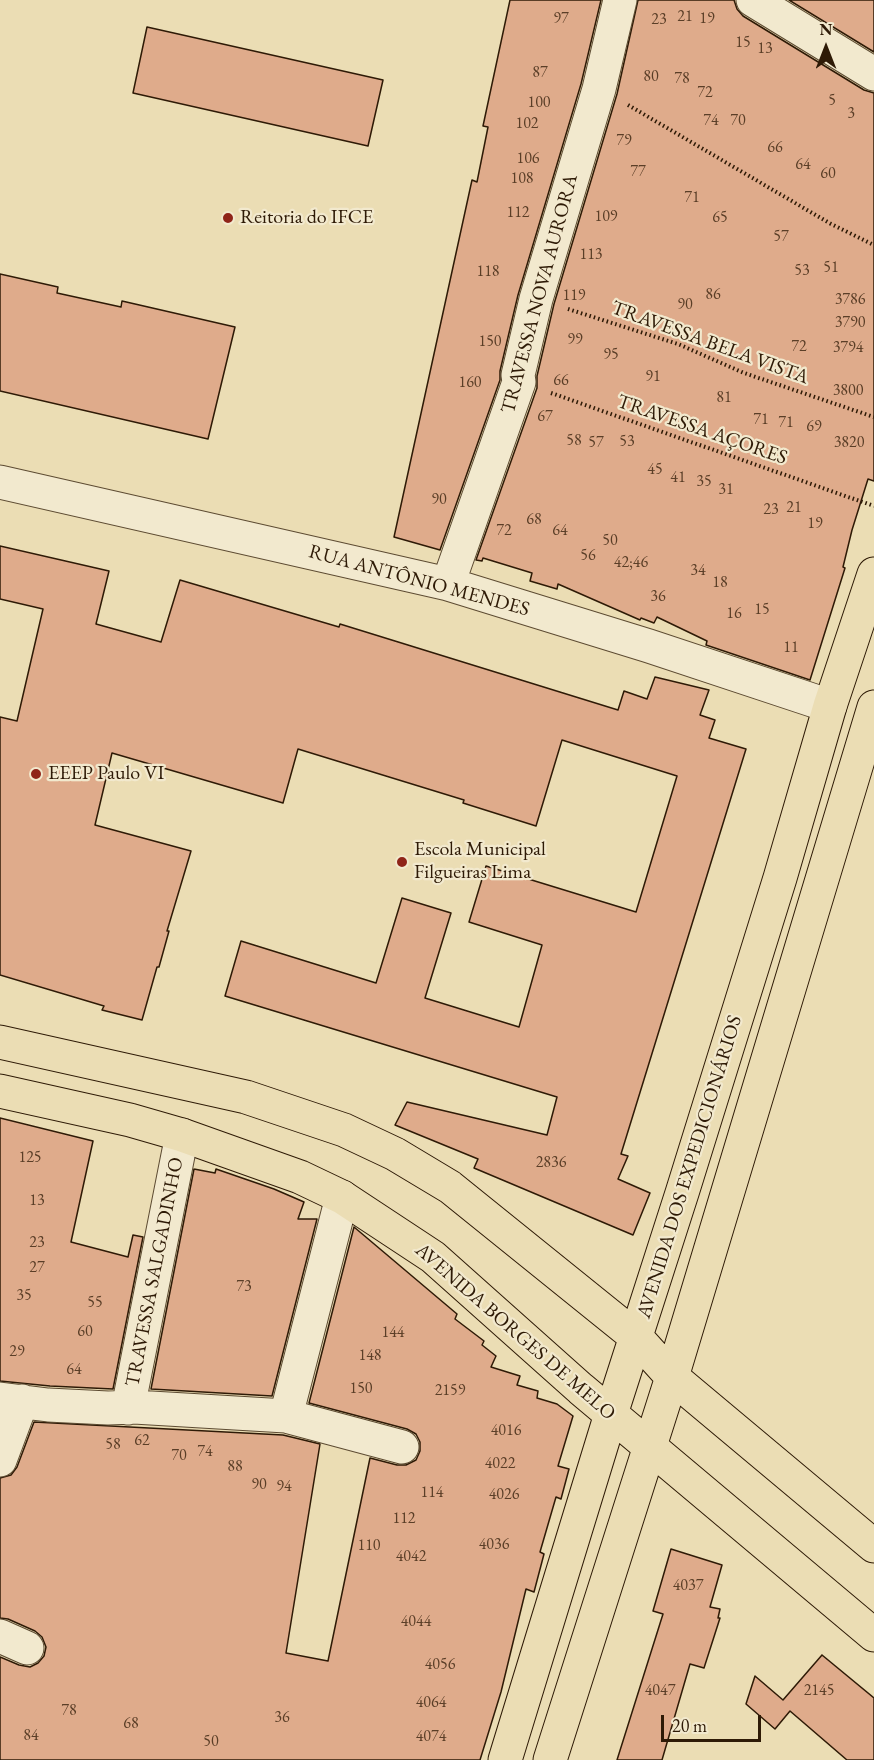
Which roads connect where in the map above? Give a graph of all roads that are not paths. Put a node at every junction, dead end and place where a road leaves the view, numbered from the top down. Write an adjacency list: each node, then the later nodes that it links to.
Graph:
1 (620, 0): 6 (street, TRAVESSA NOVA AURORA)
2 (753, 0): 3 (street)
3 (874, 74)
4 (0, 482): 6 (street, RUA ANTÔNIO MENDES)
5 (874, 574): 7 (main road, AVENIDA DOS EXPEDICIONÁRIOS)
6 (447, 584): 7 (street, RUA ANTÔNIO MENDES)
7 (830, 706): 13 (main road, AVENIDA DOS EXPEDICIONÁRIOS)
8 (874, 707): 14 (main road)
9 (0, 1042): 13 (main road)
10 (0, 1091): 11 (main road, AVENIDA BORGES DE MELO)
11 (182, 1135): 12 (main road, AVENIDA BORGES DE MELO); 16 (street, TRAVESSA SALGADINHO)
12 (342, 1197): 17 (main road, AVENIDA BORGES DE MELO); 18 (street)
13 (636, 1337): 14 (main road); 17 (main road, AVENIDA DOS EXPEDICIONÁRIOS)
14 (672, 1377): 20 (main road); 22 (main road)
15 (11, 1400): 16 (street, TRAVESSA SALGADINHO); 21 (street, TRAVESSA SALGADINHO)
16 (128, 1408): 18 (street, TRAVESSA SALGADINHO)
17 (610, 1414): 20 (main road, AVENIDA BORGES DE MELO); 24 (main road, AVENIDA DOS EXPEDICIONÁRIOS)
18 (286, 1416): 19 (street, TRAVESSA SALGADINHO)
19 (402, 1447)
20 (649, 1447): 23 (main road, AVENIDA BORGES DE MELO); 25 (main road)
21 (0, 1460)
22 (874, 1546)
23 (874, 1635)
24 (505, 1760)
25 (550, 1760)

